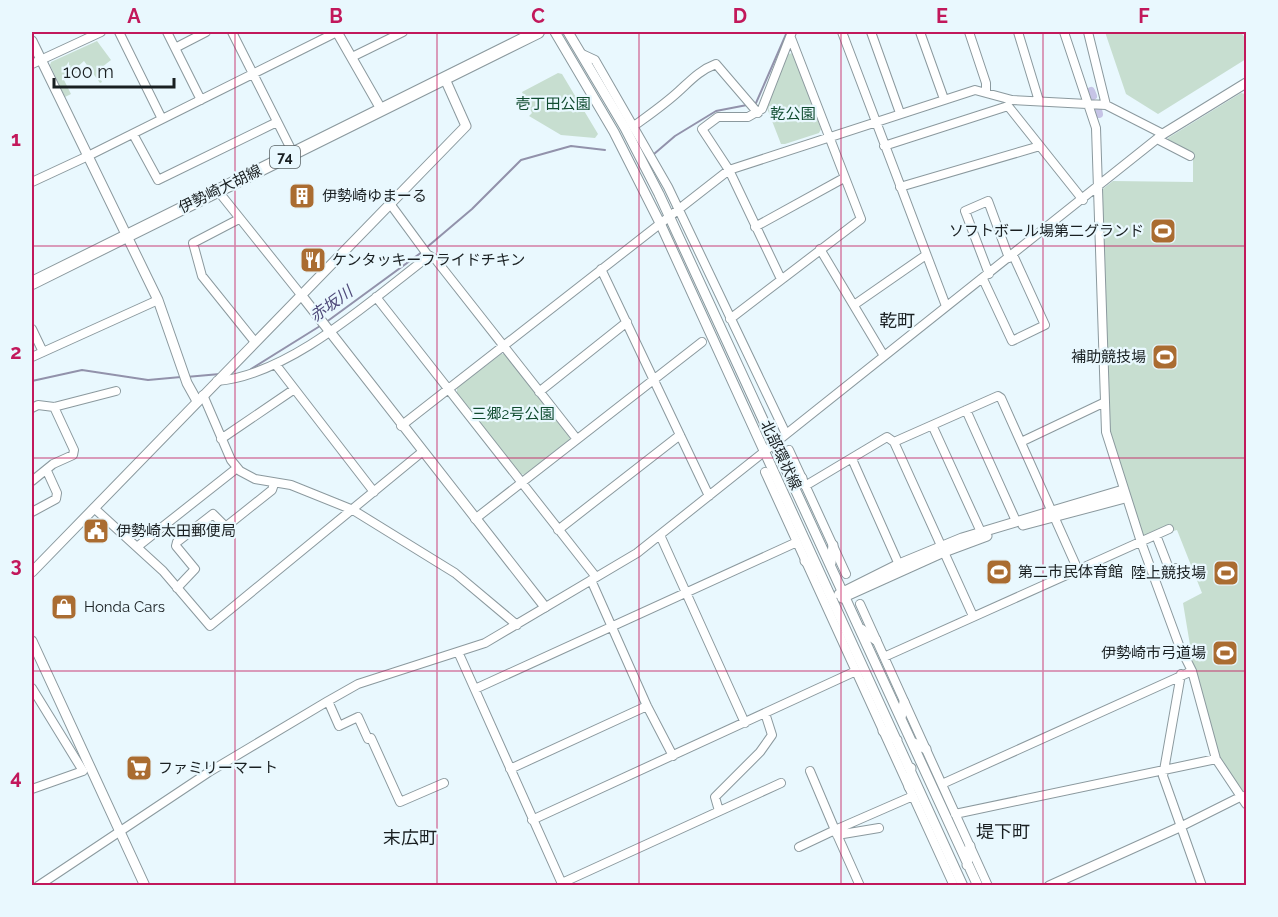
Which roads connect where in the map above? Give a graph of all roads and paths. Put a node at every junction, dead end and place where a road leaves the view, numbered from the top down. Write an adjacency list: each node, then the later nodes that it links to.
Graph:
1 (101, 32): 23 (street)
2 (118, 32): 36 (street)
3 (167, 32): 20 (street)
4 (206, 32): 20 (street)
5 (232, 32): 24 (street)
6 (337, 32): 22 (street); 24 (street)
7 (403, 32): 22 (street)
8 (538, 32): 25 (main road, 伊勢崎大胡線 / 74)
9 (555, 32): 59 (street, 北部環状線)
10 (568, 32): 21 (street, 北部環状線)
11 (842, 32): 37 (street)
12 (871, 32): 35 (street)
13 (920, 32): 28 (street)
14 (969, 32): 27 (street)
15 (1017, 32): 30 (street)
16 (1064, 32): 31 (street)
17 (1088, 32): 32 (street)
18 (792, 35): 34 (street); 41 (street)
19 (32, 41): 23 (street)
20 (175, 48): 29 (street)
21 (582, 54): 39 (street); 57 (street, 北部環状線)
22 (352, 57): 33 (street)
23 (36, 61): 46 (street)
24 (254, 75): 29 (street); 38 (street)
25 (444, 79): 33 (main road, 伊勢崎大胡線 / 74); 55 (street)
26 (1246, 84): 42 (street)
27 (986, 91): 28 (street); 30 (street)
28 (944, 99): 35 (street)
29 (201, 100): 36 (street)
30 (1039, 101): 31 (street)
31 (1089, 104): 32 (street); 52 (street)
32 (1106, 105): 42 (street)
33 (381, 109): 45 (main road, 伊勢崎大胡線 / 74)
34 (758, 113): 39 (street); 48 (street)
35 (900, 113): 37 (street)
36 (162, 119): 40 (street)
37 (875, 121): 41 (street); 43 (street)
38 (277, 122): 40 (street); 45 (street)
39 (634, 126): 56 (street)
40 (133, 134): 46 (street)
41 (828, 136): 48 (street); 50 (street)
42 (1160, 136): 47 (street); 52 (street)
43 (884, 146): 44 (street); 51 (street)
44 (1040, 146): 51 (street); 54 (street)
45 (293, 153): 53 (main road, 伊勢崎大胡線 / 74)
46 (88, 156): 49 (street); 61 (street)
47 (1190, 156)
48 (729, 170): 56 (street); 60 (street)
49 (33, 178)
50 (844, 178): 60 (street); 62 (street)
51 (900, 188): 63 (street)
52 (1099, 188): 54 (street); 93 (street)
53 (218, 191): 58 (street); 61 (main road, 伊勢崎大胡線 / 74)
54 (1083, 200): 65 (street)
55 (392, 205): 64 (street); 70 (street)
56 (678, 209): 57 (street); 75 (street)
57 (669, 216): 59 (street); 105 (street, 北部環状線)
58 (239, 219): 70 (street); 79 (street)
59 (660, 223): 66 (street); 107 (street, 北部環状線)
60 (755, 227): 68 (street)
61 (126, 236): 69 (main road, 伊勢崎大胡線 / 74); 72 (street)
62 (820, 249): 68 (street); 73 (street)
63 (926, 255): 73 (street); 74 (street)
64 (429, 256): 71 (street); 81 (street)
65 (1011, 256): 67 (street); 67 (street); 67 (street)
66 (601, 269): 76 (street); 81 (street)
67 (986, 277): 74 (street)
68 (781, 279): 75 (street)
69 (32, 283)
70 (302, 296): 78 (street); 79 (street)
71 (376, 297): 78 (street); 88 (street)
72 (158, 300): 82 (street); 92 (street)
73 (854, 305): 83 (street)
74 (946, 306): 83 (street)
75 (730, 319): 99 (street)
76 (627, 322): 86 (street); 91 (street)
77 (32, 329): 82 (street)
78 (327, 329): 85 (street); 97 (street)
79 (255, 342): 87 (street)
80 (702, 342): 86 (street)
81 (504, 345): 88 (street); 91 (street)
82 (43, 352): 84 (street)
83 (884, 356): 99 (street)
84 (32, 357)
85 (276, 365): 87 (street); 89 (street)
86 (654, 378): 100 (street); 101 (street)
87 (217, 381): 92 (street)
88 (448, 389): 97 (street); 115 (street)
89 (293, 390): 102 (street); 118 (street)
90 (116, 391): 94 (street)
91 (540, 392): 101 (street)
92 (200, 398): 102 (street); 121 (street)
93 (1103, 403): 104 (street); 119 (street)
94 (54, 407): 95 (street); 112 (street)
95 (32, 408)
96 (966, 410): 98 (street); 104 (street); 127 (street)
97 (401, 426): 108 (street)
98 (933, 427): 103 (street); 131 (street)
99 (786, 434): 105 (street)
100 (680, 435): 120 (street); 129 (street)
101 (576, 438): 115 (street)
102 (220, 439): 111 (street)
103 (894, 442): 109 (street); 138 (street)
104 (1021, 442): 124 (street)
105 (776, 443): 107 (street); 110 (street, 北部環状線)
106 (789, 450): 116 (street)
107 (765, 451): 120 (street); 125 (street, 北部環状線)
108 (422, 452): 118 (street); 126 (street)
109 (852, 459): 116 (street); 141 (street)
110 (785, 464): 116 (street); 140 (street, 北部環状線)
111 (237, 468): 117 (street); 137 (street)
112 (47, 471): 114 (street); 123 (street)
113 (765, 472): 130 (street)
114 (32, 481)
115 (521, 482): 126 (street); 129 (street)
116 (804, 482): 136 (street)
117 (274, 484): 122 (street); 148 (street)
118 (374, 492): 122 (street)
119 (1124, 494): 124 (street); 134 (street)
120 (710, 496): 132 (street)
121 (94, 508): 137 (street); 144 (street)
122 (353, 510): 148 (street); 155 (street)
123 (32, 512)
124 (1052, 514): 127 (street); 138 (street); 143 (street)
125 (795, 516): 130 (street); 145 (street, 北部環状線)
126 (476, 519): 153 (street)
127 (1016, 521): 131 (street)
128 (1169, 529): 133 (street)
129 (558, 530): 147 (street)
130 (792, 532): 135 (street)
131 (981, 532): 138 (street)
132 (660, 535): 147 (street); 149 (street)
133 (1156, 535): 134 (street); 142 (street)
134 (1141, 542): 143 (street); 164 (street)
135 (797, 543): 139 (street); 149 (street)
136 (833, 545): 140 (street); 146 (street)
137 (137, 547): 148 (street)
138 (943, 549): 141 (street); 154 (street)
139 (805, 561): 145 (street); 163 (street)
140 (831, 564): 150 (street, 北部環状線)
141 (901, 568): 150 (street)
142 (1176, 568)
143 (1078, 570): 154 (street)
144 (32, 572)
145 (821, 573): 151 (street, 北部環状線)
146 (846, 574)
147 (594, 579): 153 (street); 156 (street)
148 (177, 588)
149 (686, 592): 156 (street); 173 (street)
150 (845, 594): 151 (street); 157 (street, 北部環状線)
151 (834, 600): 160 (street, 北部環状線)
152 (860, 604): 158 (street)
153 (545, 607): 155 (street)
154 (973, 616): 162 (street)
155 (517, 625): 161 (street)
156 (612, 627): 167 (street); 170 (street)
157 (859, 628): 158 (street); 172 (street, 北部環状線)
158 (876, 640): 162 (street)
159 (32, 641): 195 (street)
160 (857, 653): 163 (street); 175 (street, 北部環状線)
161 (459, 654): 167 (street); 168 (street)
162 (884, 657): 169 (street)
163 (855, 670): 171 (street); 174 (street)
164 (1192, 671): 165 (street); 179 (street)
165 (1181, 674): 183 (street); 186 (street)
166 (32, 688): 187 (street)
167 (475, 689): 181 (street)
168 (328, 701): 184 (street); 195 (street)
169 (904, 702): 172 (street); 177 (street)
170 (647, 706): 178 (street); 181 (street)
171 (765, 713): 173 (street); 190 (street)
172 (901, 718): 176 (street, 北部環状線)
173 (745, 723): 178 (street)
174 (883, 731): 175 (street); 188 (street)
175 (897, 740): 180 (street, 北部環状線)
176 (912, 742): 177 (street); 199 (street, 北部環状線)
177 (926, 749): 186 (street)
178 (673, 756): 192 (street)
179 (1216, 759): 183 (street); 189 (street)
180 (911, 768): 188 (street); 201 (street, 北部環状線)
181 (510, 769): 192 (street)
182 (810, 771): 196 (street)
183 (1163, 771): 191 (street); 193 (street)
184 (444, 783)
185 (781, 783): 190 (street)
186 (942, 784): 191 (street)
187 (32, 789)
188 (911, 791): 196 (street); 201 (street)
189 (1244, 800): 193 (street)
190 (719, 812): 200 (street)
191 (955, 814): 197 (street)
192 (532, 820): 200 (street)
193 (1182, 826): 207 (street); 208 (street)
194 (879, 828): 196 (street)
195 (120, 832): 202 (street); 203 (street)
196 (836, 833): 198 (street); 204 (street)
197 (970, 846): 199 (street); 206 (street)
198 (800, 847)
199 (967, 865): 205 (street, 北部環状線)
200 (563, 884)
201 (958, 884)
202 (41, 885)
203 (145, 885)
204 (860, 885)
205 (978, 885)
206 (988, 885)
207 (1049, 885)
208 (1202, 885)

